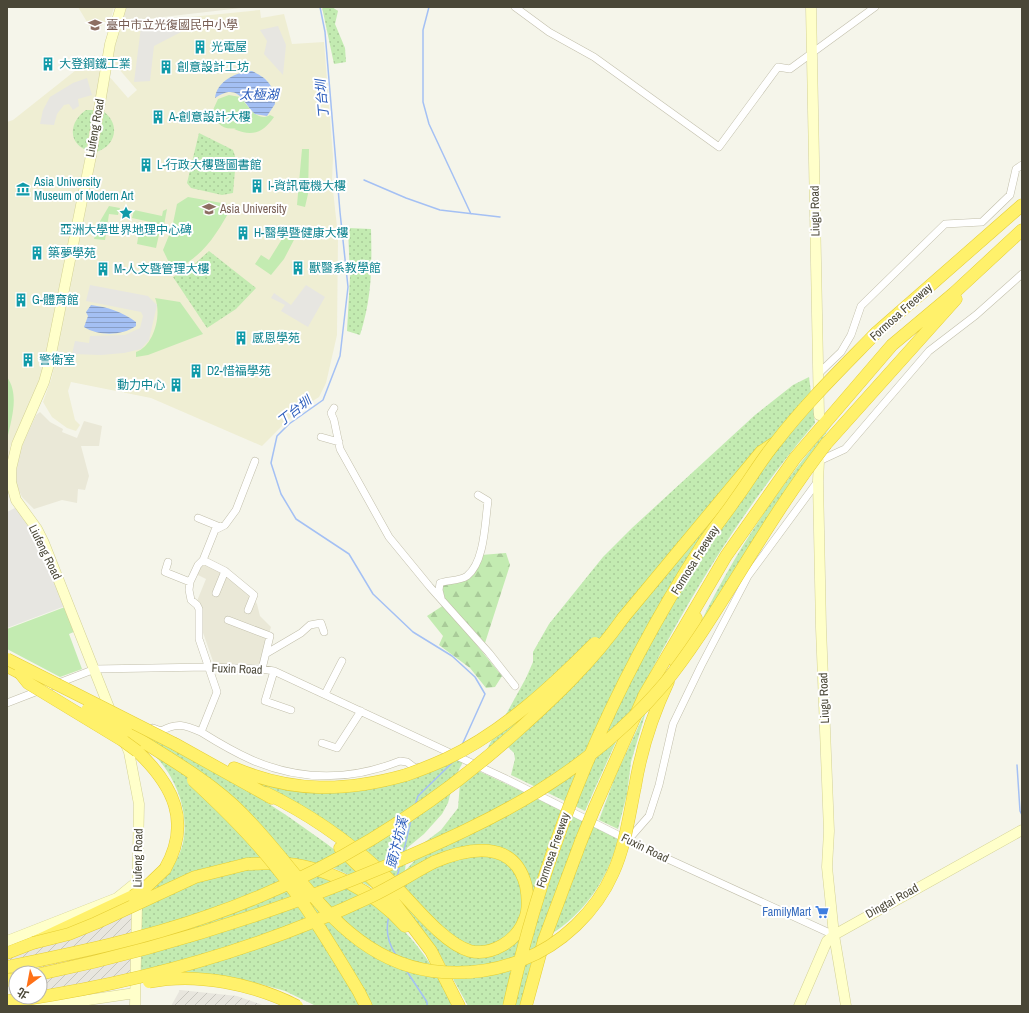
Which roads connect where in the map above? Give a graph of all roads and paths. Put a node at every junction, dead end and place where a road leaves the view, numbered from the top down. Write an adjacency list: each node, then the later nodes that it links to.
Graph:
1 (121, 7): 39 (street, Liufeng Road)
2 (515, 7): 5 (street)
3 (811, 7): 5 (street, Liugu Road)
4 (875, 7): 5 (street)
5 (812, 52): 11 (street, Liugu Road)
6 (1022, 165): 11 (street)
7 (1022, 204): 16 (highway, Formosa Freeway, bridge)
8 (1022, 230): 9 (highway, Formosa Freeway)
9 (976, 272): 28 (highway, Formosa Freeway); 63 (highway, bridge)
10 (1022, 274): 18 (street)
11 (818, 374): 13 (street, Liugu Road)
12 (334, 408): 15 (street)
13 (819, 415)
14 (321, 437): 15 (street)
15 (339, 442): 29 (street)
16 (776, 442): 31 (highway, bridge); 72 (highway, Formosa Freeway, bridge)
17 (255, 461): 22 (street)
18 (819, 461): 19 (street, Liugu Road)
19 (818, 481): 55 (street); 58 (street, Liugu Road)
20 (478, 495): 29 (street)
21 (198, 518): 22 (street)
22 (220, 527): 23 (street)
23 (202, 560): 25 (street); 26 (street)
24 (168, 562): 26 (street)
25 (225, 571): 27 (street); 30 (street)
26 (190, 582): 38 (street)
27 (216, 593)
28 (703, 594): 53 (highway, bridge); 73 (highway, Formosa Freeway, bridge)
29 (441, 598): 43 (street)
30 (248, 610)
31 (623, 618): 50 (highway, bridge); 62 (highway, bridge)
32 (228, 620): 34 (street)
33 (324, 632): 34 (street)
34 (267, 653): 40 (street)
35 (7, 659): 50 (highway, bridge)
36 (342, 661): 44 (street)
37 (7, 666): 42 (highway)
38 (208, 668): 39 (street, Fuxin Road); 40 (street, Fuxin Road); 49 (street)
39 (95, 669): 45 (street, Fuxin Road); 46 (street, Liufeng Road)
40 (262, 669): 41 (street, Fuxin Road)
41 (274, 671): 44 (street, Fuxin Road); 47 (street)
42 (20, 673): 53 (highway, bridge); 60 (highway, bridge)
43 (515, 686)
44 (325, 694): 48 (street, Fuxin Road)
45 (7, 703)
46 (110, 708): 49 (street); 56 (street, Liufeng Road)
47 (291, 710)
48 (361, 711): 51 (street); 52 (street, Fuxin Road)
49 (201, 732): 52 (street)
50 (175, 744): 57 (highway)
51 (322, 744)
52 (454, 755): 55 (street, Fuxin Road)
53 (169, 758): 70 (highway, bridge)
54 (1022, 830): 58 (street, Dingtai Road)
55 (628, 840): 58 (street, Fuxin Road)
56 (138, 881): 59 (street); 64 (street, Liufeng Road)
57 (392, 899): 60 (highway, bridge); 65 (highway, bridge); 71 (highway)
58 (834, 934): 74 (street, Dingtai Road); 75 (street, Liugu Road)
59 (7, 941)
60 (33, 943): 61 (highway)
61 (7, 953)
62 (7, 967)
63 (48, 972)
64 (134, 993): 67 (street); 68 (street, Liufeng Road)
65 (48, 998)
66 (48, 999): 69 (highway, bridge)
67 (48, 1005)
68 (134, 1006)
69 (297, 1006)
70 (366, 1006)
71 (459, 1006)
72 (509, 1006)
73 (526, 1006)
74 (799, 1006)
75 (846, 1006)

